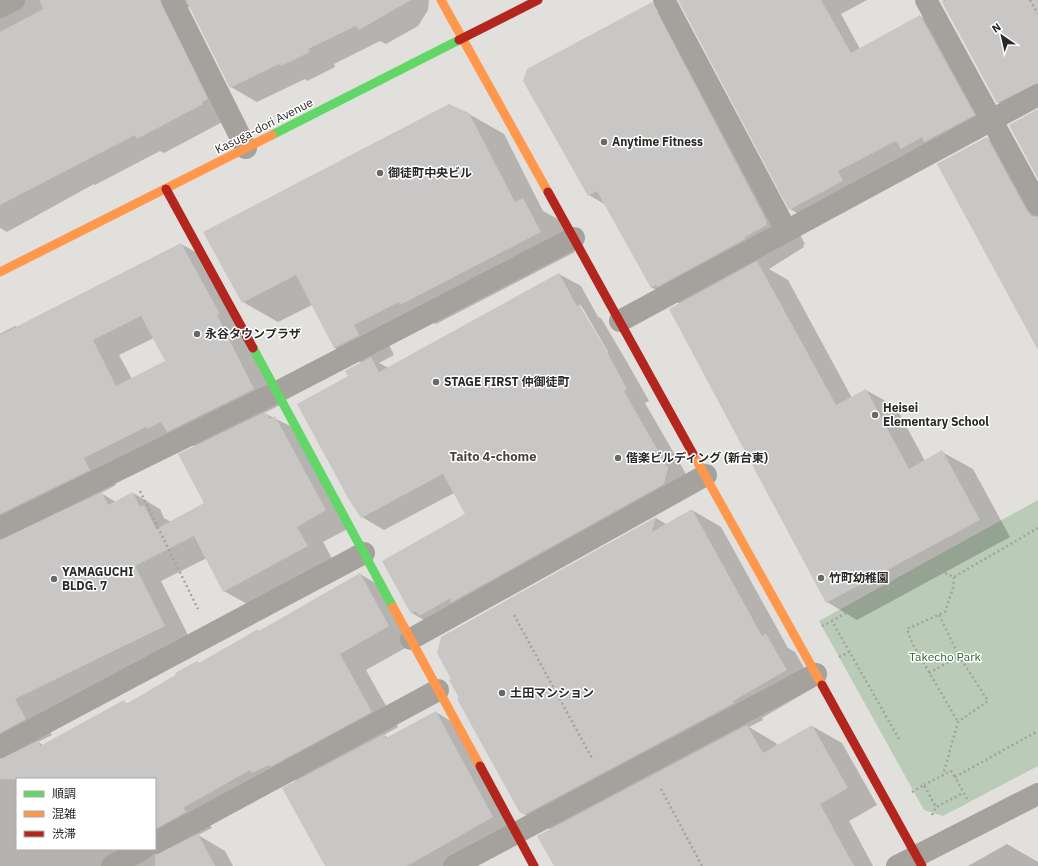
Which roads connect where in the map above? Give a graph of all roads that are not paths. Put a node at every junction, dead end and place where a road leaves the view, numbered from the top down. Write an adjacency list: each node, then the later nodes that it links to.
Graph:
1 (14, 0): 7 (street)
2 (172, 0): 11 (street)
3 (441, 0): 8 (street)
4 (538, 0): 8 (street, Kasuga-dori Avenue)
5 (664, 0): 14 (street)
6 (926, 0): 10 (street)
7 (0, 7)
8 (462, 38): 11 (street, Kasuga-dori Avenue); 15 (street)
9 (1038, 95): 10 (street)
10 (992, 120): 13 (street); 14 (street)
11 (246, 148): 12 (street, Kasuga-dori Avenue)
12 (166, 189): 16 (street, Kasuga-dori Avenue); 18 (street)
13 (1038, 206)
14 (786, 230): 17 (street)
15 (574, 238): 17 (street); 18 (street)
16 (0, 272)
17 (620, 321): 19 (street)
18 (277, 392): 20 (street); 21 (street)
19 (706, 475): 22 (street); 23 (street)
20 (0, 528)
21 (364, 553): 22 (street); 25 (street)
22 (411, 639): 24 (street)
23 (825, 668): 27 (street); 30 (street)
24 (438, 690): 27 (street); 28 (street)
25 (0, 747)
26 (1038, 794): 30 (street)
27 (516, 833): 32 (street); 33 (street)
28 (156, 842)
29 (141, 850): 31 (street)
30 (919, 861): 34 (street)
31 (112, 866)
32 (454, 866)
33 (534, 866)
34 (897, 866)

